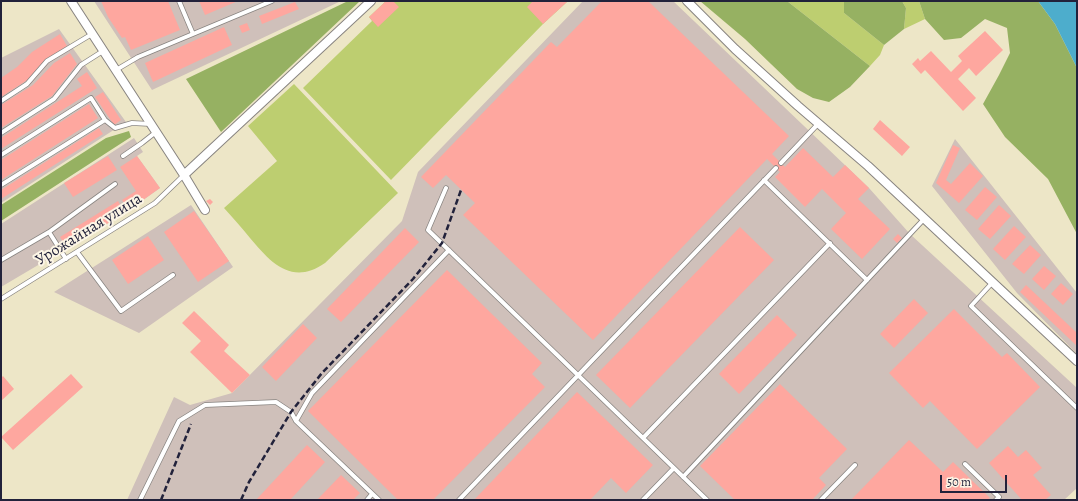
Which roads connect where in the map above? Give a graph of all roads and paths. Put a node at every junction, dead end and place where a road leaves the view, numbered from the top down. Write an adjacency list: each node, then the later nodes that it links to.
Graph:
1 (71, 1): 6 (street)
2 (179, 1): 7 (lane)
3 (272, 1): 7 (lane)
4 (370, 1): 20 (street)
5 (686, 1): 13 (street)
6 (92, 34): 8 (street); 10 (lane)
7 (193, 34): 9 (lane)
8 (104, 51): 9 (street); 15 (lane)
9 (116, 70): 12 (street)
10 (1, 101)
11 (105, 120): 12 (lane); 16 (lane); 23 (lane)
12 (151, 124): 14 (street)
13 (818, 124): 18 (lane); 26 (street)
14 (156, 132): 17 (lane); 20 (street)
15 (1, 133)
16 (1, 155)
17 (123, 156)
18 (781, 163)
19 (776, 168): 21 (lane)
20 (184, 175): 25 (street); 30 (lane, Урожайная улица)
21 (764, 180): 28 (lane); 38 (lane)
22 (115, 184): 27 (lane)
23 (1, 185)
24 (446, 188): 29 (lane)
25 (205, 210)
26 (924, 219): 34 (lane); 35 (street)
27 (49, 232): 31 (lane); 32 (lane)
28 (830, 243): 34 (lane); 41 (lane)
29 (449, 250): 38 (lane); 40 (lane)
30 (77, 252): 31 (lane, Урожайная улица); 33 (lane)
31 (66, 259): 36 (lane, Урожайная улица)
32 (1, 260)
33 (173, 275)
34 (867, 280): 45 (lane)
35 (992, 283): 37 (street); 39 (lane)
36 (1, 300)
37 (1077, 361)
38 (578, 375): 41 (lane); 50 (lane)
39 (1077, 408)
40 (296, 421): 46 (lane); 47 (lane)
41 (643, 438): 44 (lane)
42 (854, 464): 53 (lane)
43 (965, 464): 54 (lane)
44 (674, 468): 45 (lane); 51 (lane)
45 (683, 477): 52 (lane)
46 (372, 494): 48 (lane); 49 (lane)
47 (140, 500)
48 (367, 500)
49 (379, 500)
50 (459, 500)
51 (644, 500)
52 (707, 500)
53 (821, 500)
54 (996, 500)

